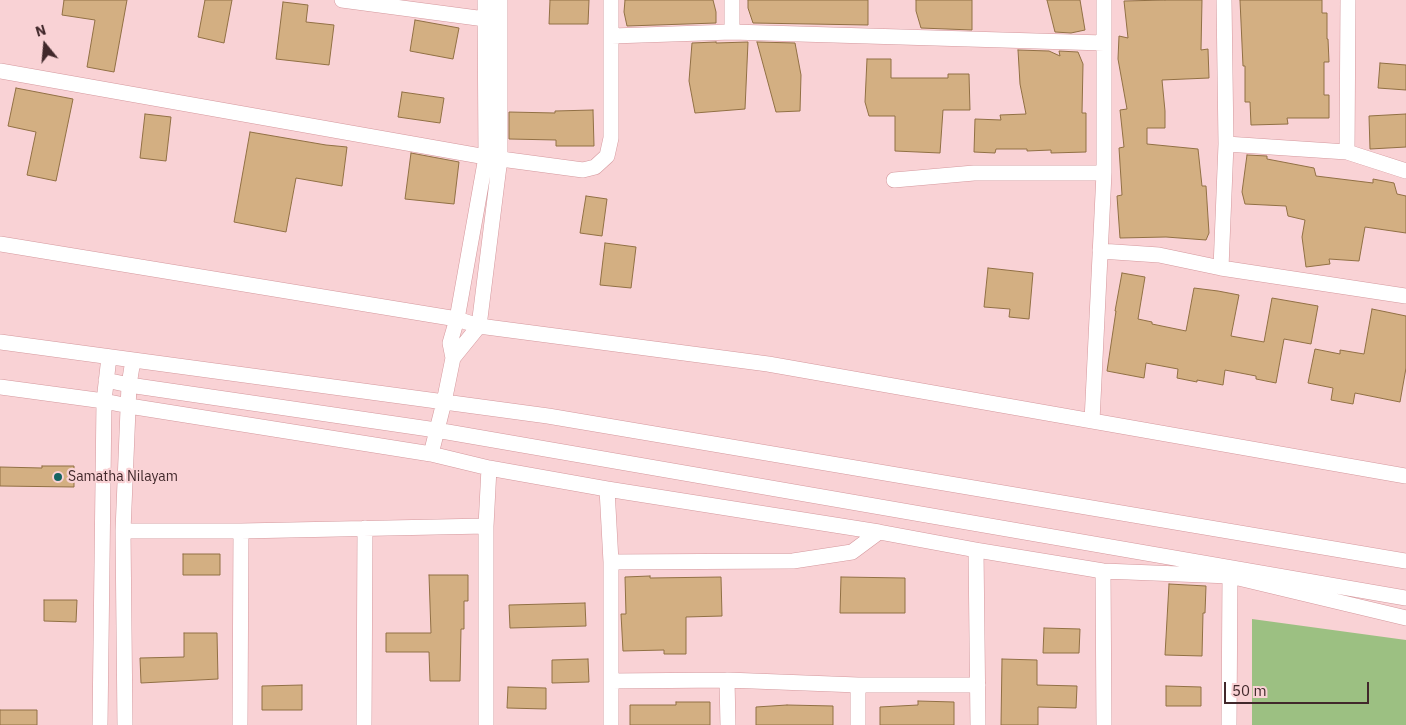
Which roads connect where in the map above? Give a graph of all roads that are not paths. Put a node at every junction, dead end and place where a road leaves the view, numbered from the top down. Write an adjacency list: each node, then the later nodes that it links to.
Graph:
1 (344, 0): 9 (street)
2 (485, 0): 9 (street)
3 (500, 0): 16 (street)
4 (611, 0): 11 (street)
5 (732, 0): 10 (street)
6 (1104, 0): 12 (street)
7 (1224, 0): 14 (street)
8 (1348, 0): 15 (street)
9 (485, 19): 16 (street)
10 (732, 32): 11 (street); 12 (street)
11 (612, 36): 16 (street)
12 (1104, 42): 18 (street)
13 (0, 71): 16 (street)
14 (1226, 144): 15 (street); 22 (street)
15 (1346, 152): 17 (street)
16 (493, 158): 24 (street); 25 (street)
17 (1406, 171)
18 (1104, 173): 19 (street); 21 (street)
19 (894, 180)
20 (0, 244): 24 (street)
21 (1100, 251): 22 (street); 36 (street)
22 (1221, 268): 23 (street)
23 (1406, 296)
24 (457, 319): 25 (street); 28 (street)
25 (479, 326): 28 (street); 36 (street)
26 (0, 342): 27 (street)
27 (109, 357): 29 (street); 30 (street)
28 (453, 358): 34 (street)
29 (134, 360): 31 (street); 34 (street)
30 (106, 380): 31 (street); 33 (street)
31 (129, 385): 35 (street); 37 (street)
32 (0, 388): 33 (street)
33 (104, 401): 35 (street); 58 (street)
34 (444, 402): 37 (street); 48 (street)
35 (129, 406): 38 (street); 44 (street)
36 (1092, 421): 40 (street)
37 (436, 430): 38 (street); 52 (street)
38 (431, 454): 39 (street)
39 (489, 468): 41 (street); 42 (street)
40 (1406, 476)
41 (607, 489): 46 (street); 49 (street)
42 (486, 526): 43 (street); 62 (street)
43 (365, 528): 45 (street); 61 (street)
44 (123, 531): 45 (street); 59 (street)
45 (241, 531): 60 (street)
46 (879, 532): 47 (street); 49 (street)
47 (976, 550): 50 (street); 57 (street)
48 (1406, 561)
49 (611, 562): 55 (street)
50 (1103, 571): 51 (street); 67 (street)
51 (1230, 576): 53 (street); 68 (street)
52 (1406, 598)
53 (1406, 618)
54 (728, 680): 55 (street); 56 (street); 64 (street)
55 (611, 681): 63 (street)
56 (858, 685): 57 (street); 65 (street)
57 (978, 685): 66 (street)
58 (100, 725)
59 (125, 725)
60 (240, 725)
61 (364, 725)
62 (486, 725)
63 (611, 725)
64 (728, 725)
65 (858, 725)
66 (978, 725)
67 (1104, 725)
68 (1229, 725)

